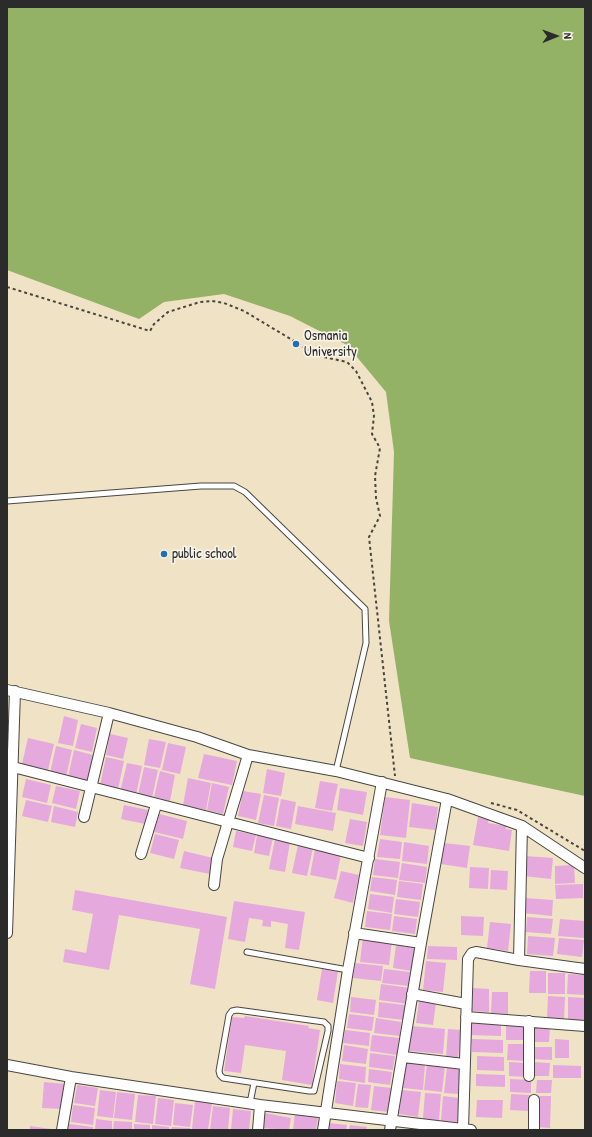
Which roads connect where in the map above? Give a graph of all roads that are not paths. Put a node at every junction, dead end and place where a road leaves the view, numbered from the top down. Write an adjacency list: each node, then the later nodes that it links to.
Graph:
1 (7, 502): 6 (lane)
2 (11, 691): 3 (street); 5 (street)
3 (109, 713): 4 (street); 8 (street)
4 (248, 755): 6 (street); 13 (street)
5 (13, 767): 8 (street); 11 (street)
6 (336, 771): 7 (street)
7 (382, 782): 9 (street); 16 (street)
8 (92, 788): 10 (street); 12 (street)
9 (447, 799): 14 (street); 21 (street)
10 (156, 805): 13 (street); 15 (street)
11 (9, 814): 19 (street)
12 (84, 817)
13 (228, 823): 16 (street); 18 (street)
14 (522, 826): 17 (street); 23 (street)
15 (142, 854)
16 (369, 858): 20 (street)
17 (585, 868)
18 (214, 885)
19 (7, 933)
20 (354, 933): 21 (street); 25 (street)
21 (420, 943): 26 (street)
22 (247, 952): 25 (lane)
23 (519, 960): 24 (street); 27 (street)
24 (585, 969)
25 (348, 970): 39 (street)
26 (412, 994): 27 (street); 31 (street)
27 (466, 1004): 28 (street)
28 (466, 1017): 29 (street); 32 (street)
29 (529, 1021): 30 (street); 34 (street)
30 (585, 1026)
31 (403, 1057): 32 (street); 40 (street)
32 (464, 1064): 41 (street)
33 (7, 1065): 35 (street)
34 (528, 1076)
35 (71, 1077): 38 (street); 42 (street)
36 (254, 1083): 36 (lane); 38 (lane)
37 (534, 1100): 45 (street)
38 (255, 1104): 39 (street); 43 (street)
39 (325, 1112): 40 (street); 44 (street)
40 (390, 1126): 41 (street)
41 (467, 1129)
42 (62, 1130)
43 (258, 1130)
44 (323, 1130)
45 (534, 1130)

